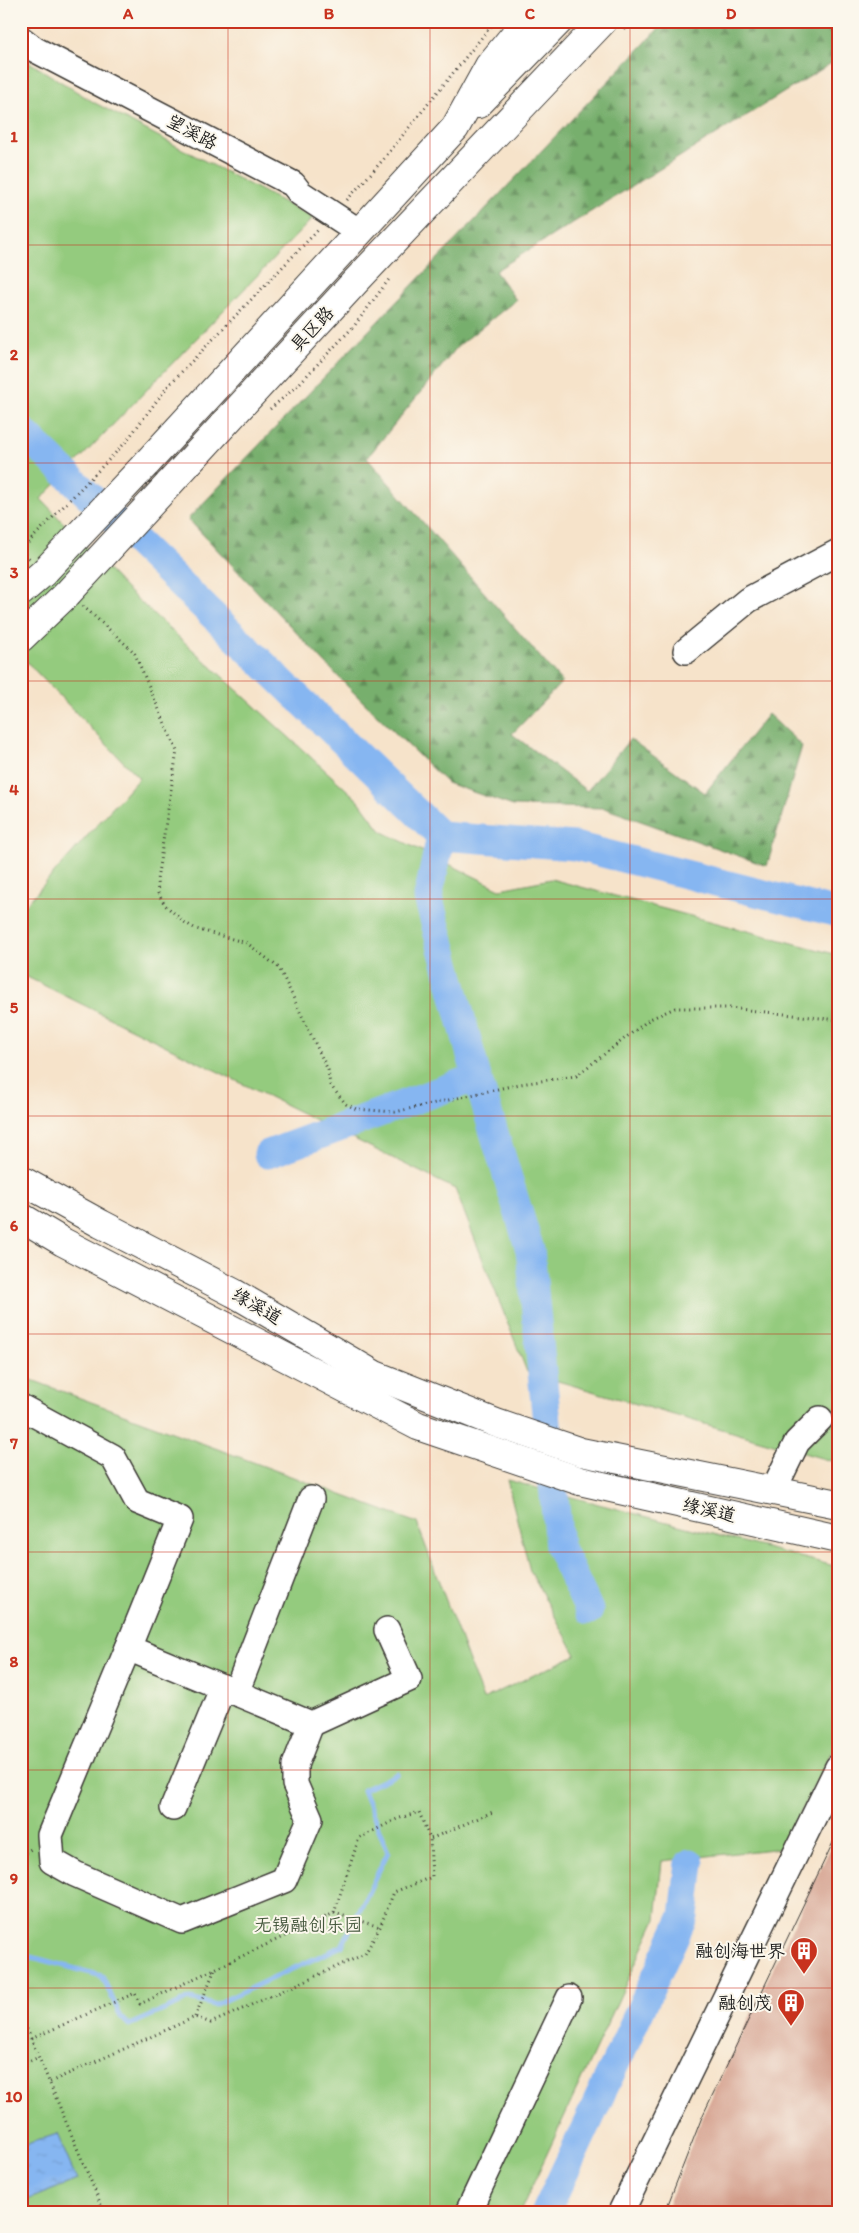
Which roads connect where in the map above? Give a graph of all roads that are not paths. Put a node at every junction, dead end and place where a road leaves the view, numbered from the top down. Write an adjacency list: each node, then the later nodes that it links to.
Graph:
1 (526, 21): 5 (main road, 具区路)
2 (559, 21): 5 (main road)
3 (603, 21): 9 (main road, 具区路, bridge)
4 (21, 39): 6 (street, 望溪路)
5 (455, 128): 6 (main road, 具区路)
6 (358, 231): 8 (main road, 具区路, bridge)
7 (838, 552): 10 (street)
8 (21, 592)
9 (21, 638)
10 (686, 651)
11 (21, 1180): 15 (main road, 缘溪道)
12 (21, 1217): 18 (main road, 缘溪道)
13 (21, 1407): 20 (street)
14 (820, 1419): 15 (street)
15 (773, 1491): 17 (main road, 缘溪道)
16 (311, 1499): 21 (street)
17 (838, 1504)
18 (838, 1539)
19 (387, 1630): 22 (street)
20 (128, 1648): 21 (street); 22 (street)
21 (229, 1690): 22 (street); 24 (street)
22 (311, 1724)
23 (838, 1767): 27 (street)
24 (173, 1808)
25 (569, 1998): 26 (street)
26 (468, 2212)
27 (621, 2212)

